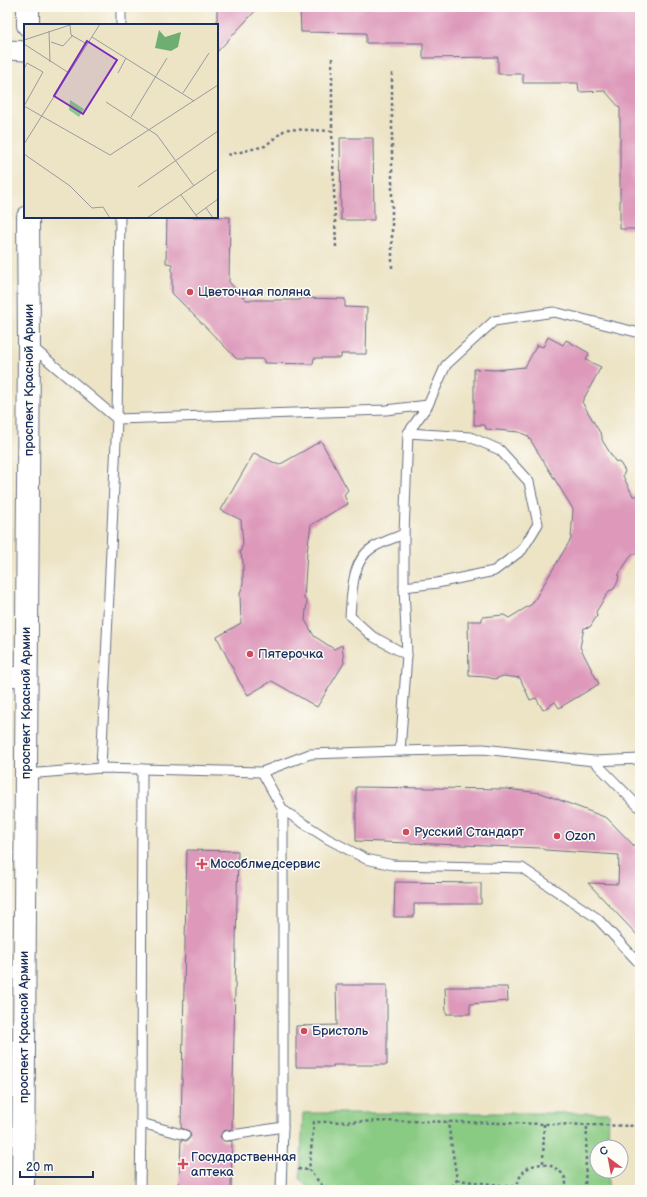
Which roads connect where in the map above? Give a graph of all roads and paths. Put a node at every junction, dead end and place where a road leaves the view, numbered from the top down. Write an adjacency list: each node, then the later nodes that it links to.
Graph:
1 (28, 7): 3 (main road)
2 (121, 7): 4 (lane)
3 (28, 24)
4 (121, 24)
5 (7, 50): 6 (street)
6 (24, 51)
7 (332, 58): 9 (path)
8 (392, 71): 14 (path)
9 (332, 131): 10 (path); 13 (path)
10 (228, 156)
11 (28, 218): 16 (main road, проспект Красной Армии)
12 (120, 218): 18 (lane)
13 (336, 247)
14 (392, 268)
15 (640, 333): 17 (lane)
16 (30, 344): 18 (lane); 23 (main road, проспект Красной Армии)
17 (428, 405): 18 (lane); 19 (lane)
18 (117, 419): 27 (lane)
19 (408, 433): 20 (lane); 21 (lane)
20 (404, 534): 21 (lane); 22 (lane)
21 (404, 587): 22 (lane)
22 (408, 655): 24 (lane)
23 (17, 677): 30 (main road, проспект Красной Армии)
24 (400, 751): 26 (lane); 29 (lane)
25 (640, 759): 26 (lane)
26 (594, 761): 31 (lane)
27 (101, 768): 28 (lane); 30 (lane)
28 (142, 769): 29 (lane); 35 (lane)
29 (262, 772): 32 (lane)
30 (26, 774): 45 (main road, проспект Красной Армии)
31 (640, 808)
32 (283, 810): 33 (lane); 39 (lane)
33 (640, 964)
34 (448, 1122): 36 (path); 43 (path); 48 (path)
35 (142, 1123): 40 (lane); 46 (lane)
36 (544, 1124): 37 (path); 42 (path)
37 (588, 1125): 38 (path); 51 (path)
38 (640, 1126)
39 (283, 1127): 41 (lane); 47 (lane)
40 (185, 1135)
41 (226, 1136)
42 (544, 1164): 44 (path); 50 (path)
43 (457, 1180): 44 (path); 49 (path)
44 (517, 1189)
45 (23, 1190)
46 (140, 1190)
47 (281, 1190)
48 (325, 1190)
49 (447, 1190)
50 (567, 1190)
51 (586, 1190)

